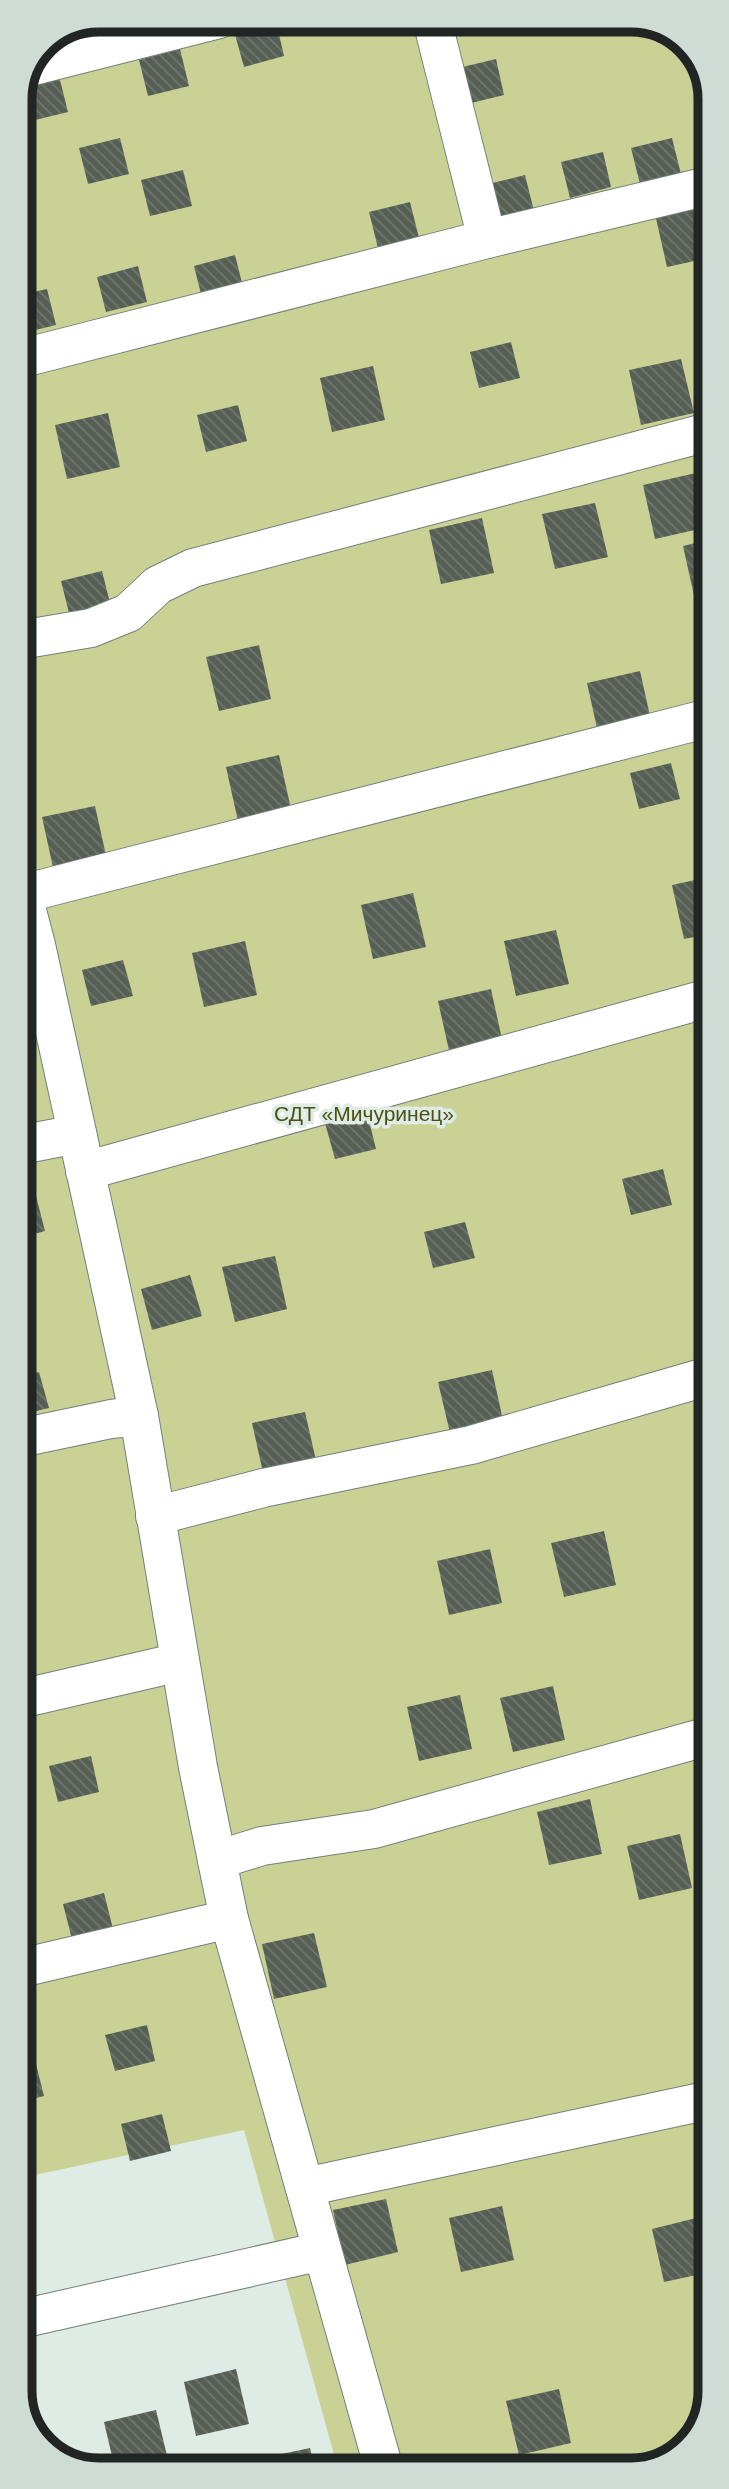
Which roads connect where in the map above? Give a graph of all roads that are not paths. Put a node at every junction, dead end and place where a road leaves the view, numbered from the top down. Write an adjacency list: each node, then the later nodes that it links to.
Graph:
1 (168, 32): 3 (street)
2 (435, 32): 5 (street)
3 (42, 64)
4 (698, 188): 5 (street)
5 (487, 239): 6 (street)
6 (32, 356)
7 (698, 435): 8 (street)
8 (32, 638)
9 (698, 721): 10 (street)
10 (32, 886)
11 (32, 961): 13 (street)
12 (698, 1001): 15 (street)
13 (77, 1134): 14 (street); 15 (street)
14 (32, 1143)
15 (85, 1171): 17 (street)
16 (698, 1379): 19 (street)
17 (139, 1416): 18 (street); 19 (street)
18 (32, 1435)
19 (155, 1516): 20 (street)
20 (180, 1662): 21 (street); 23 (street)
21 (32, 1696)
22 (698, 1740): 23 (street)
23 (217, 1860): 24 (street)
24 (229, 1919): 25 (street); 27 (street)
25 (32, 1965)
26 (698, 2103): 27 (street)
27 (304, 2187): 28 (street)
28 (322, 2251): 29 (street); 30 (street)
29 (32, 2317)
30 (381, 2458)

